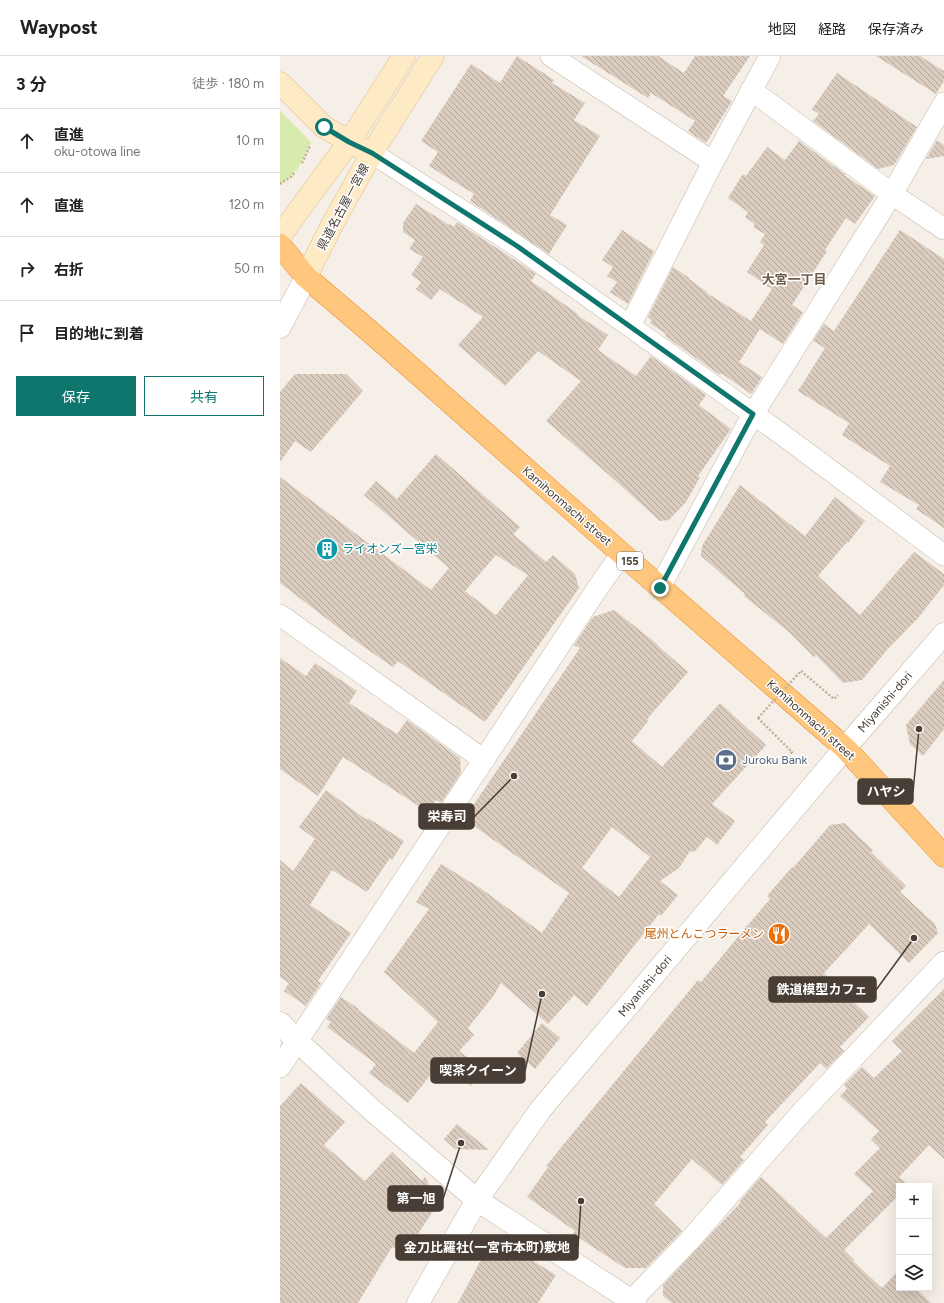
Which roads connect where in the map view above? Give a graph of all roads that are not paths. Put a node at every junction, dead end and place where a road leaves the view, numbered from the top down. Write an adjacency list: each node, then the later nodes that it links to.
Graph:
1 (404, 56): 8 (main road)
2 (433, 56): 9 (main road, 県道名古屋一宮線)
3 (551, 56): 10 (street)
4 (770, 56): 6 (street)
5 (280, 84): 8 (main road)
6 (751, 90): 10 (street); 11 (street)
7 (944, 103): 11 (street)
8 (349, 142): 9 (main road); 13 (main road)
9 (372, 153): 16 (main road, 県道名古屋一宮線); 17 (street)
10 (713, 162): 17 (street)
11 (892, 194): 12 (street); 19 (street)
12 (944, 229)
13 (280, 236)
14 (280, 245): 16 (highway, 155)
15 (280, 270): 16 (highway, 155)
16 (306, 277): 18 (street); 20 (highway, Kamihonmachi street / 155)
17 (630, 326): 19 (street)
18 (280, 327)
19 (753, 414): 21 (street); 22 (street)
20 (622, 554): 22 (highway, Kamihonmachi street / 155); 26 (street)
21 (944, 555)
22 (660, 588): 25 (highway, Kamihonmachi street / 155)
23 (280, 614): 26 (street)
24 (944, 634): 25 (street, Miyanishi-dori)
25 (845, 748): 27 (highway, Kamihonmachi street / 155); 32 (street, Miyanishi-dori)
26 (484, 760): 30 (street)
27 (944, 856)
28 (944, 962): 33 (street)
29 (280, 1023): 30 (street)
30 (297, 1041): 31 (street); 32 (street)
31 (280, 1067)
32 (477, 1200): 33 (street); 34 (street, Miyanishi-dori)
33 (634, 1302)
34 (418, 1303)

